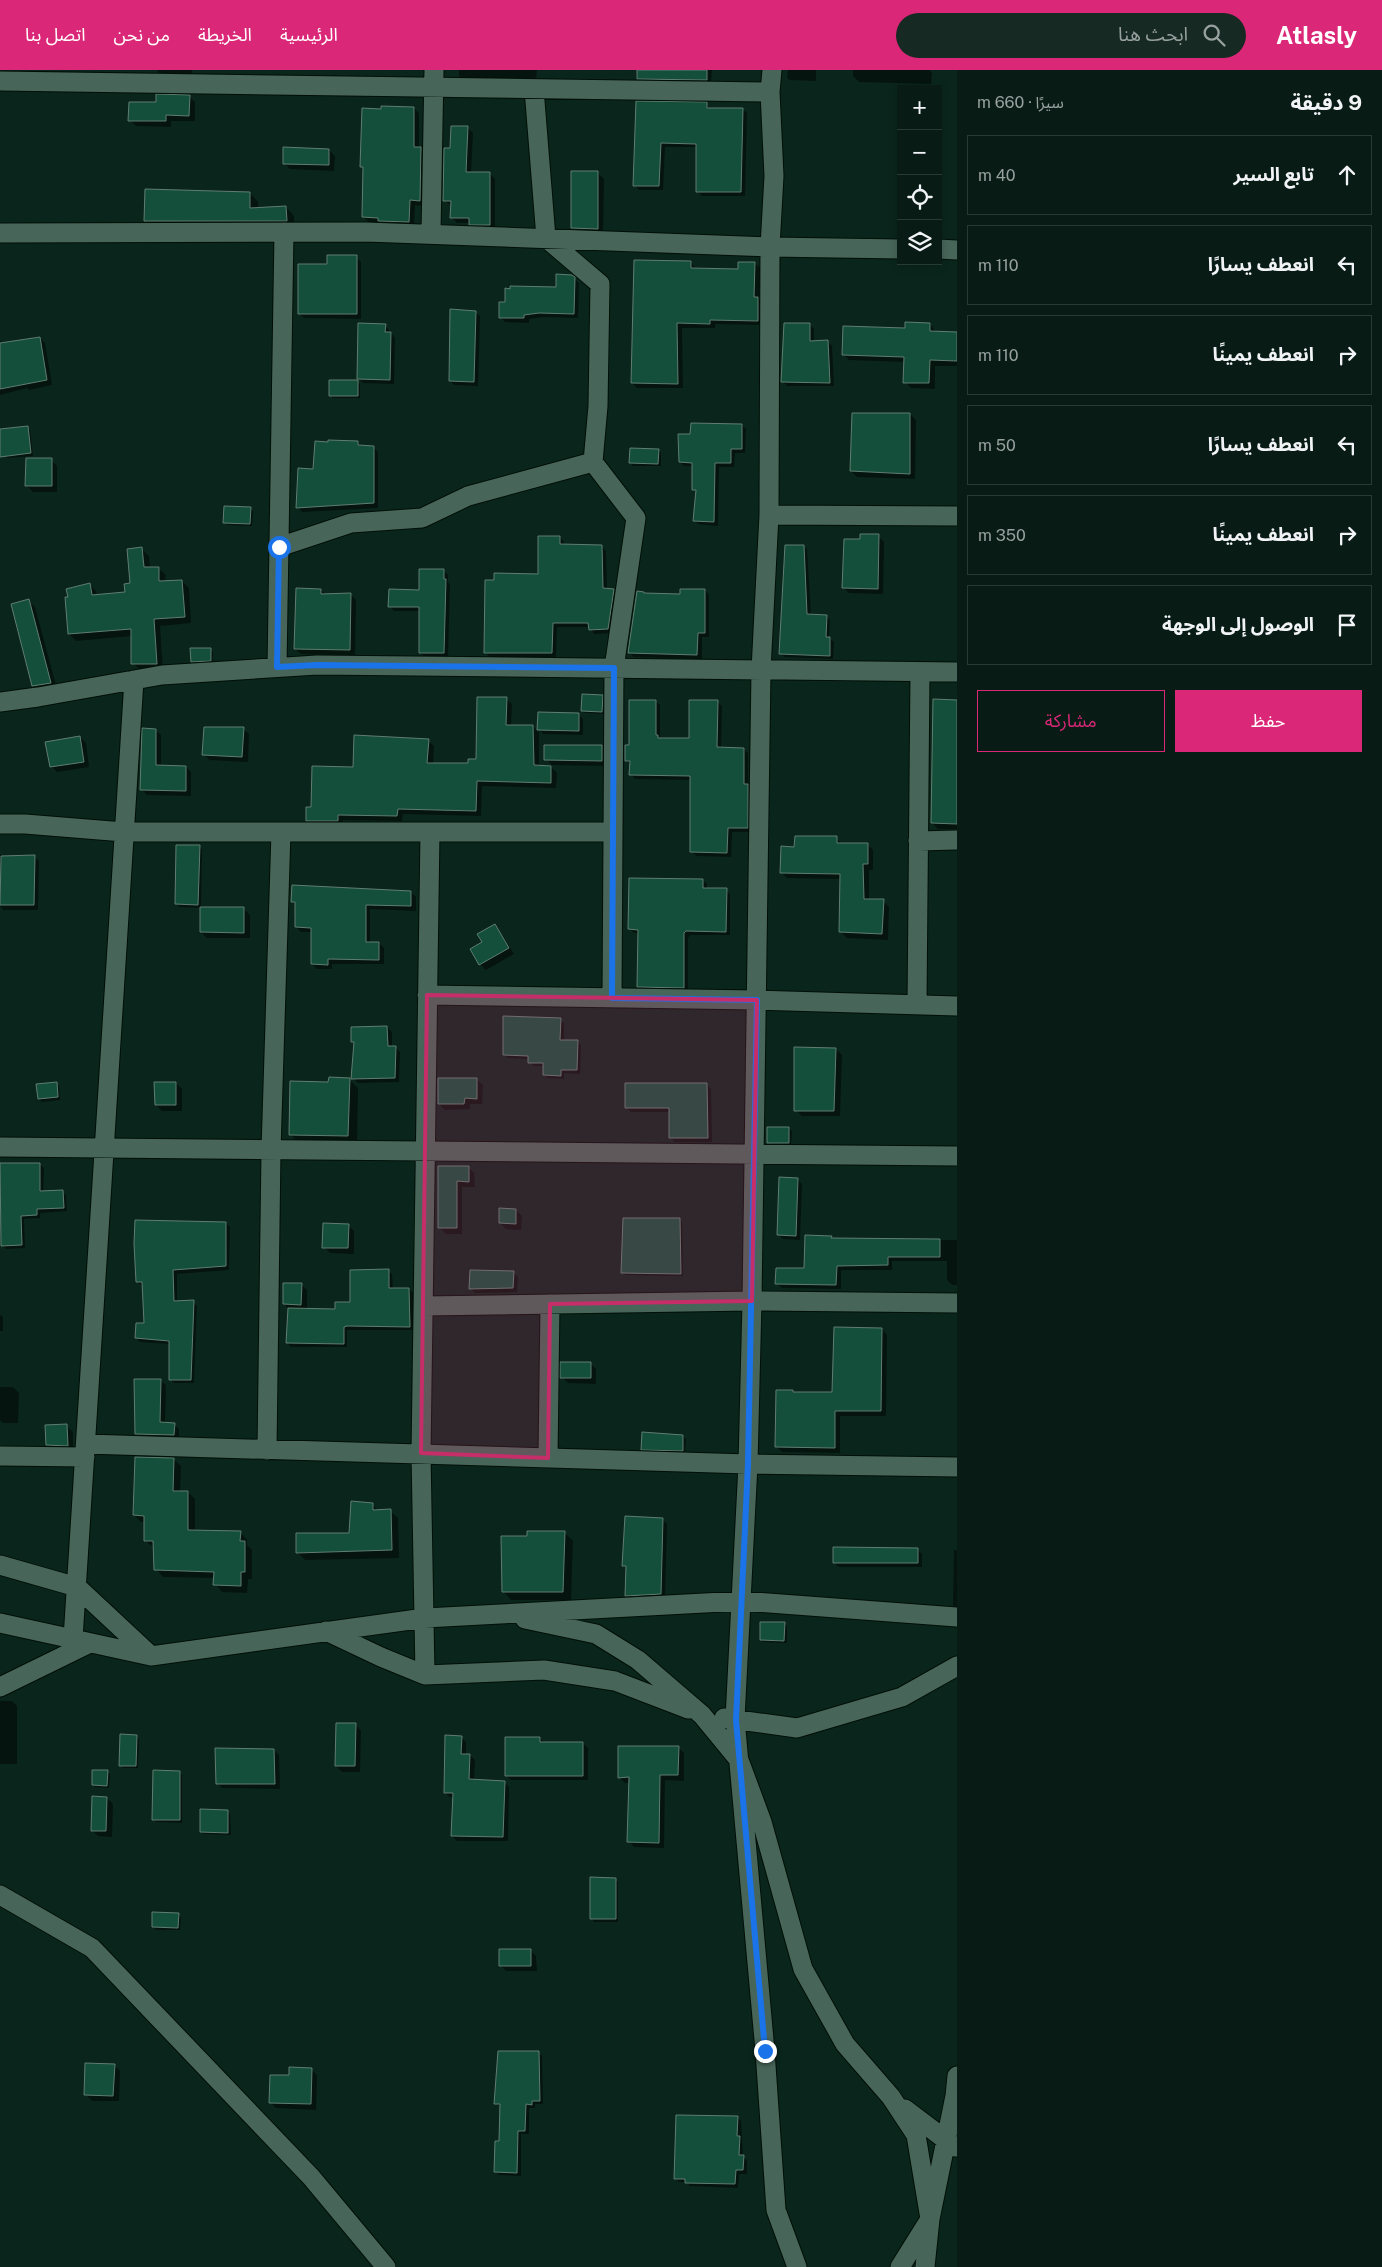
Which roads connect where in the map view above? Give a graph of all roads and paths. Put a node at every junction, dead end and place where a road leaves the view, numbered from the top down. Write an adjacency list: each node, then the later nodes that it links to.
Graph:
1 (772, 70): 6 (street)
2 (99, 76): 3 (street); 4 (street)
3 (434, 79): 5 (street); 9 (street)
4 (0, 82)
5 (534, 89): 6 (street); 10 (street)
6 (770, 92): 11 (street)
7 (284, 232): 8 (street); 9 (street); 18 (street)
8 (0, 233)
9 (431, 233): 10 (street)
10 (546, 238): 11 (street); 15 (street)
11 (770, 247): 12 (street); 16 (street)
12 (897, 249)
13 (942, 249): 14 (street)
14 (957, 250)
15 (594, 462): 18 (street); 20 (street)
16 (769, 515): 17 (street); 21 (street)
17 (957, 516)
18 (279, 547): 19 (street)
19 (277, 667): 20 (street); 24 (street)
20 (614, 668): 21 (street); 30 (street)
21 (761, 670): 22 (street); 35 (street)
22 (920, 672): 23 (street); 32 (street)
23 (957, 672)
24 (134, 680): 25 (street); 27 (street)
25 (0, 702)
26 (0, 824): 27 (street)
27 (124, 832): 28 (street); 39 (street)
28 (281, 832): 29 (street); 40 (street)
29 (430, 832): 30 (street); 33 (street)
30 (613, 832): 34 (street)
31 (957, 840): 32 (street)
32 (918, 841): 36 (street)
33 (427, 995): 34 (street); 41 (street)
34 (612, 998): 35 (street)
35 (757, 1000): 36 (street); 42 (street)
36 (916, 1005): 37 (street)
37 (957, 1006)
38 (0, 1147): 39 (street)
39 (104, 1148): 40 (street); 49 (street)
40 (271, 1150): 41 (street); 48 (street)
41 (425, 1151): 42 (street); 47 (street)
42 (754, 1154): 43 (street); 44 (street)
43 (957, 1156)
44 (752, 1301): 45 (street); 46 (street); 53 (street)
45 (957, 1303)
46 (550, 1304): 47 (street); 52 (street)
47 (424, 1306): 50 (street)
48 (267, 1450): 49 (street); 50 (street)
49 (86, 1451): 51 (street); 56 (street)
50 (421, 1453): 52 (street); 60 (street)
51 (0, 1456)
52 (548, 1458): 53 (street)
53 (748, 1464): 54 (street); 57 (street)
54 (957, 1467)
55 (0, 1564): 56 (street)
56 (77, 1587): 63 (street); 64 (street)
57 (742, 1601): 58 (street); 59 (street); 69 (street)
58 (499, 1614): 60 (street); 68 (street)
59 (957, 1617)
60 (425, 1618): 62 (street); 66 (street)
61 (0, 1623): 63 (street)
62 (326, 1631): 64 (street); 66 (street)
63 (81, 1641): 64 (street); 67 (street)
64 (151, 1656)
65 (957, 1666): 69 (street)
66 (425, 1675): 68 (street)
67 (0, 1687)
68 (702, 1715): 69 (street); 70 (street)
69 (736, 1720): 70 (street)
70 (739, 1760): 73 (street); 77 (street)
71 (0, 1896): 76 (street)
72 (957, 2076): 74 (street)
73 (891, 2097): 74 (street); 75 (street)
74 (951, 2145): 75 (street)
75 (930, 2219): 78 (street); 79 (street)
76 (386, 2267)
77 (797, 2267)
78 (900, 2267)
79 (925, 2267)

